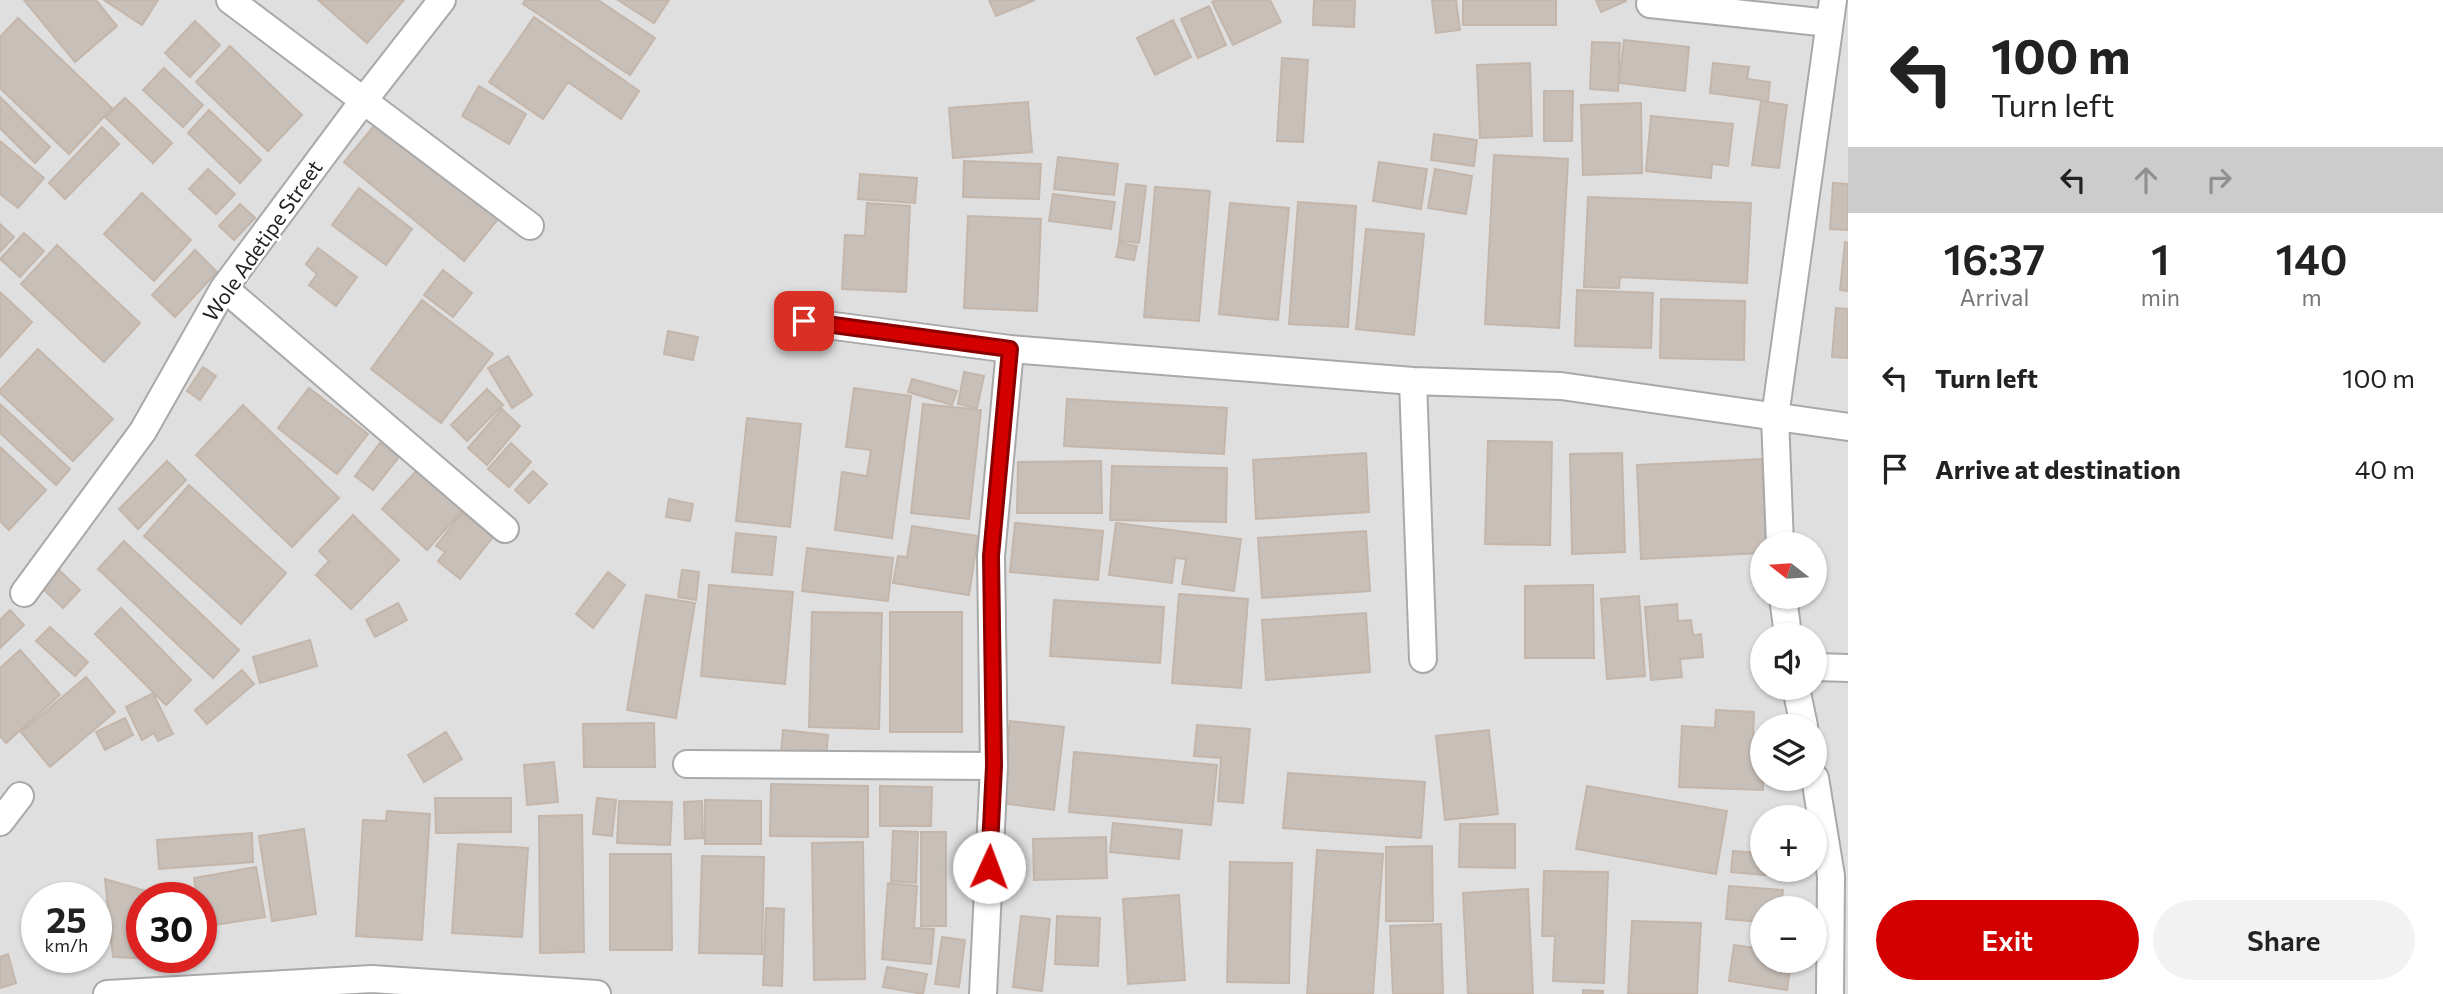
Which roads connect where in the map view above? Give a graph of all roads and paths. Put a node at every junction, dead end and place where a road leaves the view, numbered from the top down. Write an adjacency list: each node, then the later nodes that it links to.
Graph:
1 (230, 0): 5 (street)
2 (442, 0): 5 (street, Wole Adetipe Street)
3 (1650, 4): 4 (street)
4 (1831, 12): 11 (street)
5 (364, 100): 6 (street); 7 (street, Wole Adetipe Street)
6 (530, 226)
7 (224, 288): 13 (street); 15 (street, Wole Adetipe Street)
8 (804, 321): 9 (street)
9 (1010, 349): 10 (street); 20 (street)
10 (1413, 381): 11 (street); 16 (street)
11 (1775, 417): 12 (street); 14 (street)
12 (1848, 427)
13 (505, 529)
14 (1780, 532)
15 (24, 593)
16 (1423, 659)
17 (1827, 667): 18 (street)
18 (1848, 668)
19 (687, 764): 20 (street)
20 (994, 766): 26 (street)
21 (1817, 791): 27 (street)
22 (20, 796): 23 (street)
23 (0, 822)
24 (107, 994): 25 (street)
25 (597, 994)
26 (983, 994)
27 (1829, 994)

